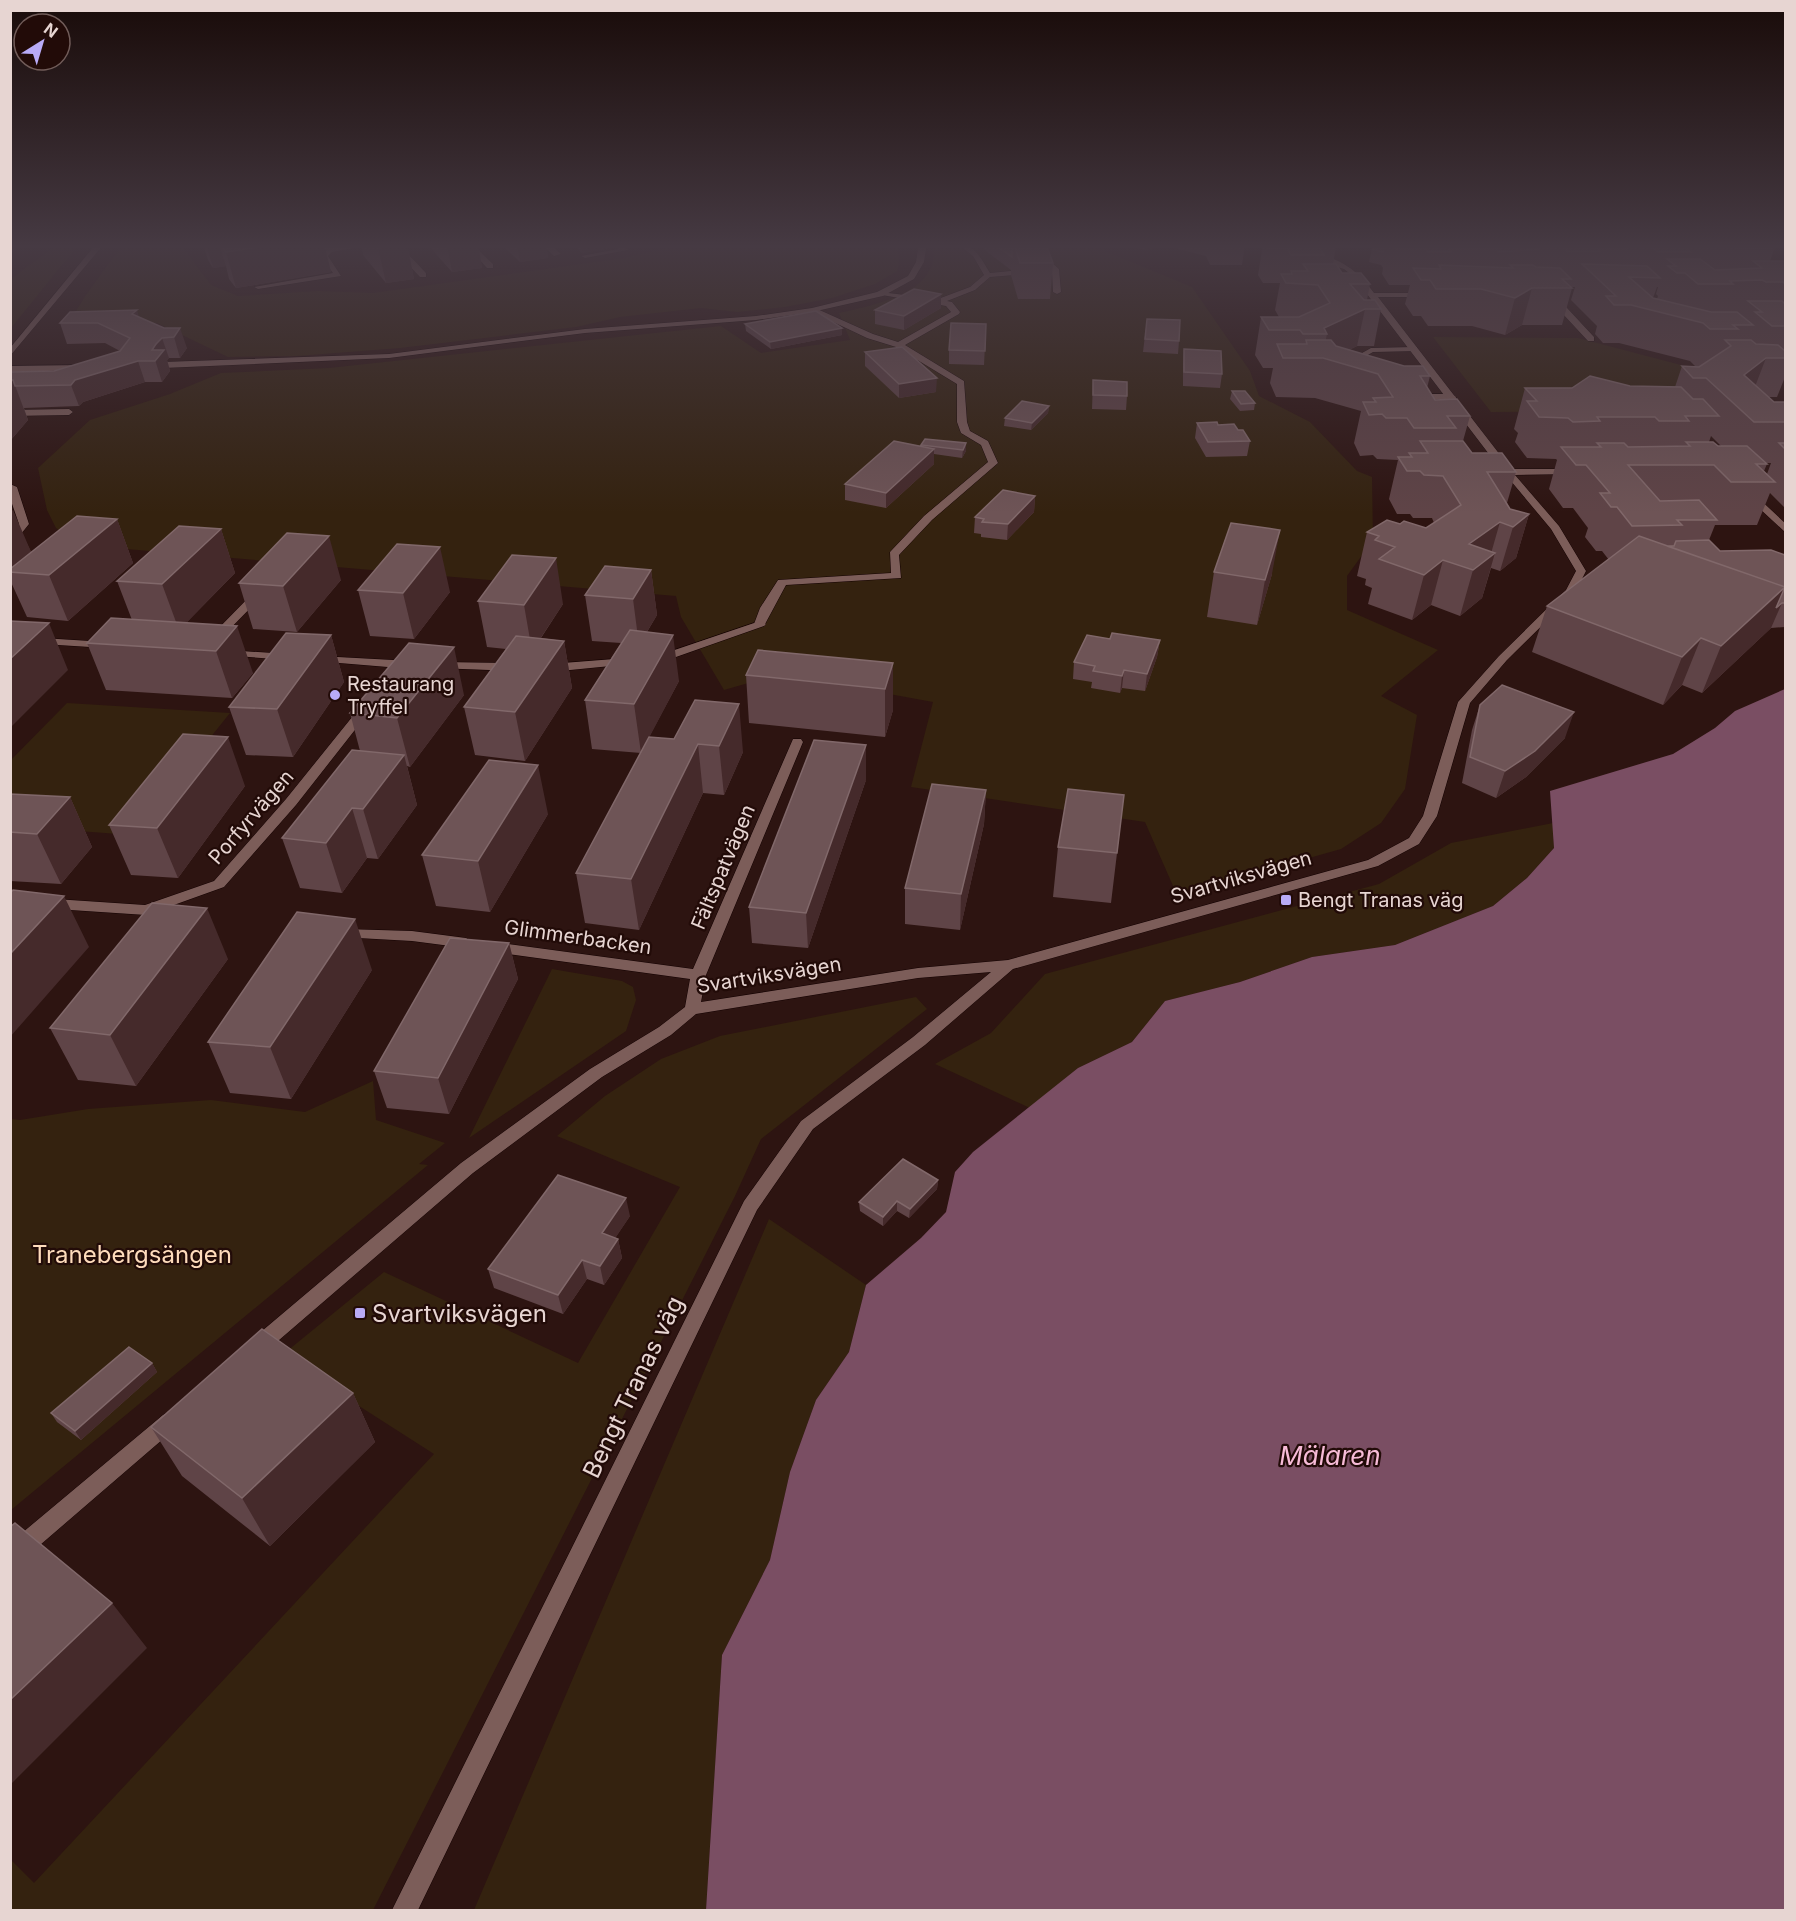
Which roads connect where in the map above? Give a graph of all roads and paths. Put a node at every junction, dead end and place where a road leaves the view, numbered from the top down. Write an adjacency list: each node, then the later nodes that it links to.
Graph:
1 (27, 334): 10 (street)
2 (564, 334): 11 (street)
3 (865, 334): 8 (street)
4 (920, 334): 8 (street)
5 (1402, 334): 9 (street)
6 (1586, 334): 7 (street)
7 (1591, 339)
8 (899, 345): 25 (street)
9 (1414, 349): 14 (street); 16 (street)
10 (10, 354)
11 (163, 365)
12 (98, 367): 13 (street)
13 (10, 369)
14 (1354, 374)
15 (1404, 397): 16 (street)
16 (1452, 397): 20 (street)
17 (69, 412): 18 (street)
18 (10, 413)
19 (1580, 471): 20 (street)
20 (1508, 472): 32 (street, Svartviksvägen)
21 (12, 488): 24 (street)
22 (1744, 489): 23 (street)
23 (1785, 530)
24 (10, 534)
25 (268, 583)
26 (10, 639): 27 (street)
27 (118, 646)
28 (372, 701): 30 (street, Porfyrvägen)
29 (797, 742): 33 (street, Fältspatvägen)
30 (10, 901)
31 (345, 934): 33 (street, Glimmerbacken)
32 (1008, 965): 34 (street, Svartviksvägen); 38 (street, Bengt Tranas väg)
33 (698, 975): 34 (street, Fältspatvägen)
34 (692, 1009): 35 (street, Svartviksvägen)
35 (246, 1356)
36 (183, 1410): 37 (street)
37 (10, 1557)
38 (405, 1911)

